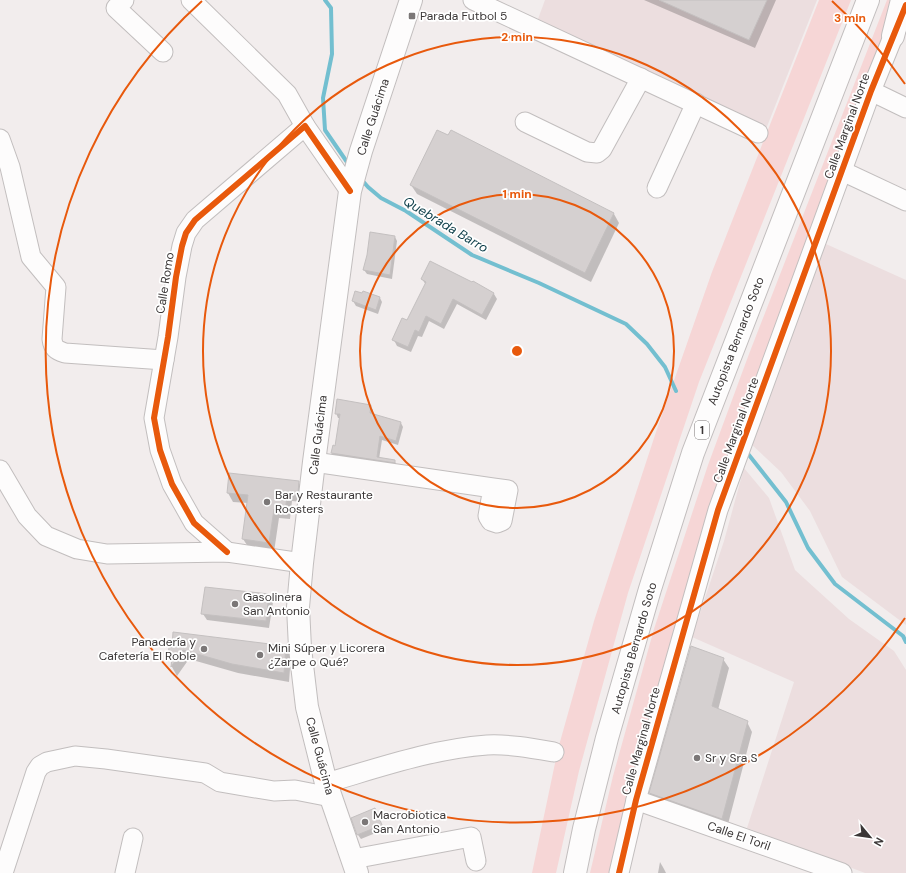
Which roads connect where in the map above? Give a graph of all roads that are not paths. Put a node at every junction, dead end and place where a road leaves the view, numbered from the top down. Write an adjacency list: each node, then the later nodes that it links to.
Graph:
1 (124, 0): 9 (street)
2 (191, 0): 15 (street)
3 (411, 0): 19 (main road, Calle Guácima)
4 (473, 0): 10 (street)
5 (868, 0): 36 (main road, Autopista Bernardo Soto / 1)
6 (902, 0): 8 (main road)
7 (906, 5): 8 (street, Calle Marginal Norte)
8 (893, 36): 11 (street, Calle Marginal Norte)
9 (163, 52)
10 (641, 78): 12 (street); 14 (street)
11 (871, 91): 13 (street); 18 (street, Calle Marginal Norte)
12 (696, 103): 16 (street); 20 (street)
13 (906, 108)
14 (525, 122)
15 (305, 126): 19 (street); 22 (street, Calle Romo)
16 (758, 133)
17 (0, 138): 22 (street)
18 (842, 171): 21 (street); 30 (street, Calle Marginal Norte)
19 (352, 186): 23 (main road, Calle Guácima)
20 (657, 188)
21 (906, 201)
22 (164, 360): 26 (street, Calle Romo)
23 (314, 462): 25 (street); 27 (main road, Calle Guácima)
24 (0, 470): 26 (street)
25 (493, 488)
26 (227, 552): 27 (street)
27 (302, 563): 29 (main road, Calle Guácima)
28 (554, 752): 29 (street)
29 (330, 796): 33 (main road, Calle Guácima); 34 (street)
30 (636, 800): 37 (street, Calle Marginal Norte); 38 (street, Calle El Toril)
31 (133, 838): 35 (street)
32 (476, 861): 33 (street)
33 (355, 866)
34 (3, 873)
35 (125, 873)
36 (575, 873)
37 (619, 873)
38 (842, 873)

